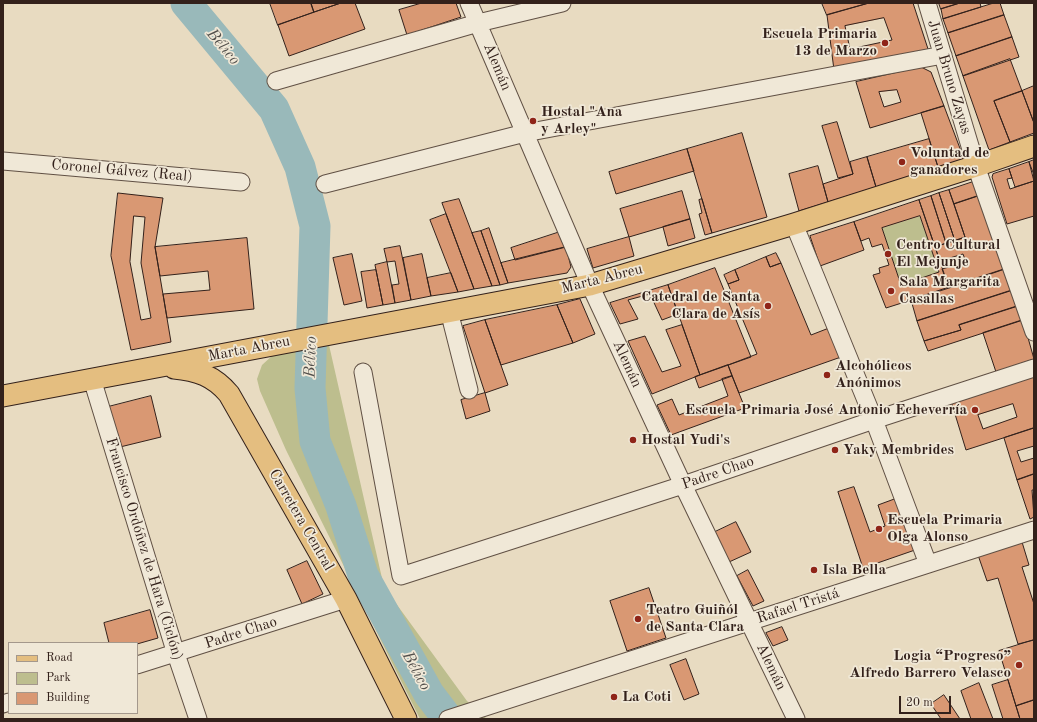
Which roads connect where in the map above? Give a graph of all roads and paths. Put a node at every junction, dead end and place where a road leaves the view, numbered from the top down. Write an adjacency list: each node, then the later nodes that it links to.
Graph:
1 (469, 3): 4 (street, Alemán)
2 (562, 3): 4 (street)
3 (927, 3): 5 (street, Juan Bruno Zayas)
4 (478, 23): 6 (street); 7 (street, Alemán)
5 (943, 55): 7 (street); 10 (street, Juan Bruno Zayas)
6 (276, 81)
7 (525, 133): 12 (street); 14 (street, Alemán)
8 (1034, 146): 10 (main road, Marta Abreu)
9 (3, 161): 11 (street, Coronel Gálvez (Real))
10 (976, 166): 13 (main road, Marta Abreu); 16 (street, Juan Bruno Zayas)
11 (241, 182)
12 (325, 184)
13 (794, 224): 14 (main road, Marta Abreu); 23 (street)
14 (590, 285): 15 (main road, Marta Abreu); 24 (street, Alemán)
15 (449, 311): 17 (main road, Marta Abreu); 21 (street)
16 (1034, 332)
17 (158, 367): 20 (main road); 27 (main road, Carretera Central)
18 (1034, 368): 23 (street, Padre Chao)
19 (363, 372): 24 (street, Padre Chao)
20 (92, 379): 22 (main road); 29 (street, Francisco Ordóñez de Hara (Ciclón))
21 (469, 390)
22 (3, 396)
23 (874, 420): 24 (street, Padre Chao); 26 (street)
24 (683, 485): 28 (street, Alemán)
25 (1034, 530): 26 (street, Rafael Tristá)
26 (928, 564): 28 (street, Rafael Tristá)
27 (346, 599): 29 (street, Padre Chao); 32 (main road, Carretera Central)
28 (750, 622): 33 (street, Rafael Tristá); 34 (street, Alemán)
29 (176, 654): 30 (street, Padre Chao); 31 (street, Francisco Ordóñez de Hara (Ciclón))
30 (138, 665)
31 (198, 719)
32 (406, 719)
33 (448, 719)
34 (796, 719)

